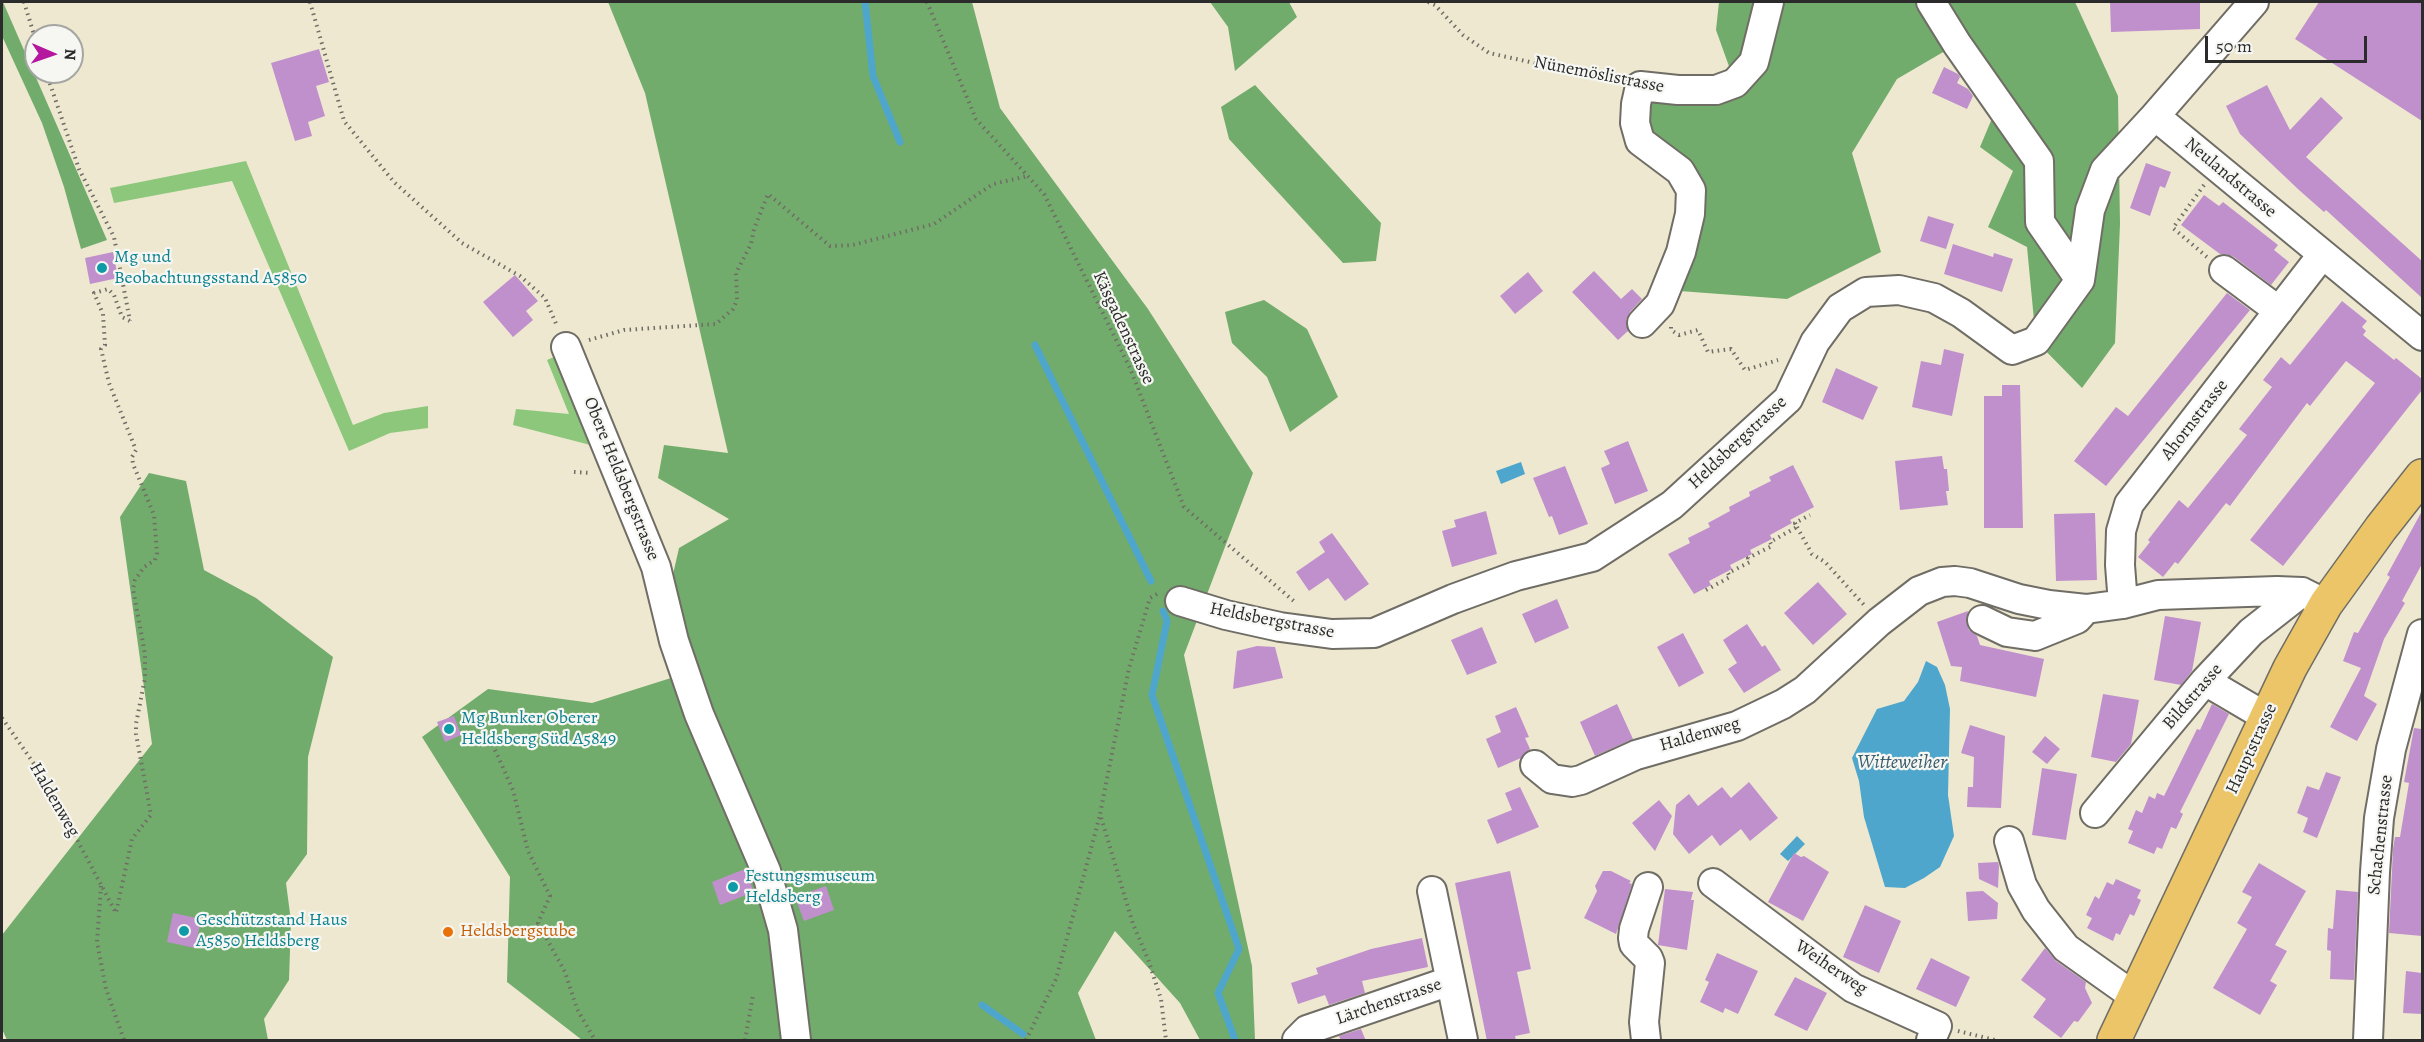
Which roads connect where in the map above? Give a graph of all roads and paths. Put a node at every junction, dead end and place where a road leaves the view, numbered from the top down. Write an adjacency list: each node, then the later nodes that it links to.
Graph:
1 (24, 2): 8 (path)
2 (310, 2): 20 (path)
3 (927, 2): 13 (path, Käsgadenstrasse)
4 (1428, 2): 10 (path, Nünemöslistrasse)
5 (1770, 2): 10 (street, Nünemöslistrasse)
6 (1931, 2): 16 (street)
7 (2254, 2): 11 (street)
8 (31, 24)
9 (50, 84): 44 (path, Haldenweg)
10 (1640, 86): 18 (street)
11 (2155, 116): 12 (street, Neulandstrasse); 16 (street, Heldsbergstrasse)
12 (2217, 168): 14 (street, Neulandstrasse); 15 (path)
13 (1028, 176): 20 (path); 29 (path, Käsgadenstrasse)
14 (2322, 255): 17 (street, Ahornstrasse); 19 (street, Neulandstrasse)
15 (2219, 266): 17 (street)
16 (2080, 280): 27 (street, Heldsbergstrasse)
17 (2279, 311): 30 (street, Ahornstrasse)
18 (1647, 318): 21 (path)
19 (2422, 336)
20 (566, 347): 54 (street, Obere Heldsbergstrasse)
21 (1780, 360)
22 (2422, 476): 26 (main road, Hauptstrasse)
23 (1810, 515): 24 (path)
24 (1797, 527): 25 (path); 28 (path)
25 (1706, 590)
26 (2314, 598): 30 (street); 35 (street, Bildstrasse); 37 (main road, Hauptstrasse)
27 (1180, 600): 41 (path)
28 (1860, 601)
29 (1297, 604)
30 (2123, 604): 31 (street)
31 (2086, 609): 32 (street); 39 (street, Haldenweg)
32 (1982, 620)
33 (2422, 634): 34 (street, Schachenstrasse)
34 (2418, 670): 62 (street, Schachenstrasse)
35 (2205, 681): 37 (street); 40 (street, Bildstrasse)
36 (2, 718): 44 (path, Haldenweg)
37 (2268, 718): 49 (main road, Hauptstrasse)
38 (490, 739): 52 (path)
39 (1535, 765)
40 (2095, 813)
41 (1100, 814): 55 (path); 56 (path)
42 (2009, 841): 49 (street)
43 (1713, 883): 50 (street, Weiherweg)
44 (101, 885): 51 (path)
45 (1648, 887): 59 (street)
46 (1432, 891): 47 (street, Lärchenstrasse)
47 (1450, 981): 57 (street, Lärchenstrasse); 58 (street, Lärchenstrasse)
48 (753, 995): 53 (path)
49 (2135, 997): 61 (main road, Hauptstrasse)
50 (1934, 1033): 60 (path)
51 (124, 1041)
52 (595, 1041)
53 (745, 1041)
54 (796, 1041)
55 (1026, 1041)
56 (1167, 1041)
57 (1297, 1041)
58 (1463, 1041)
59 (1646, 1041)
60 (1995, 1041)
61 (2114, 1041)
62 (2368, 1041)

